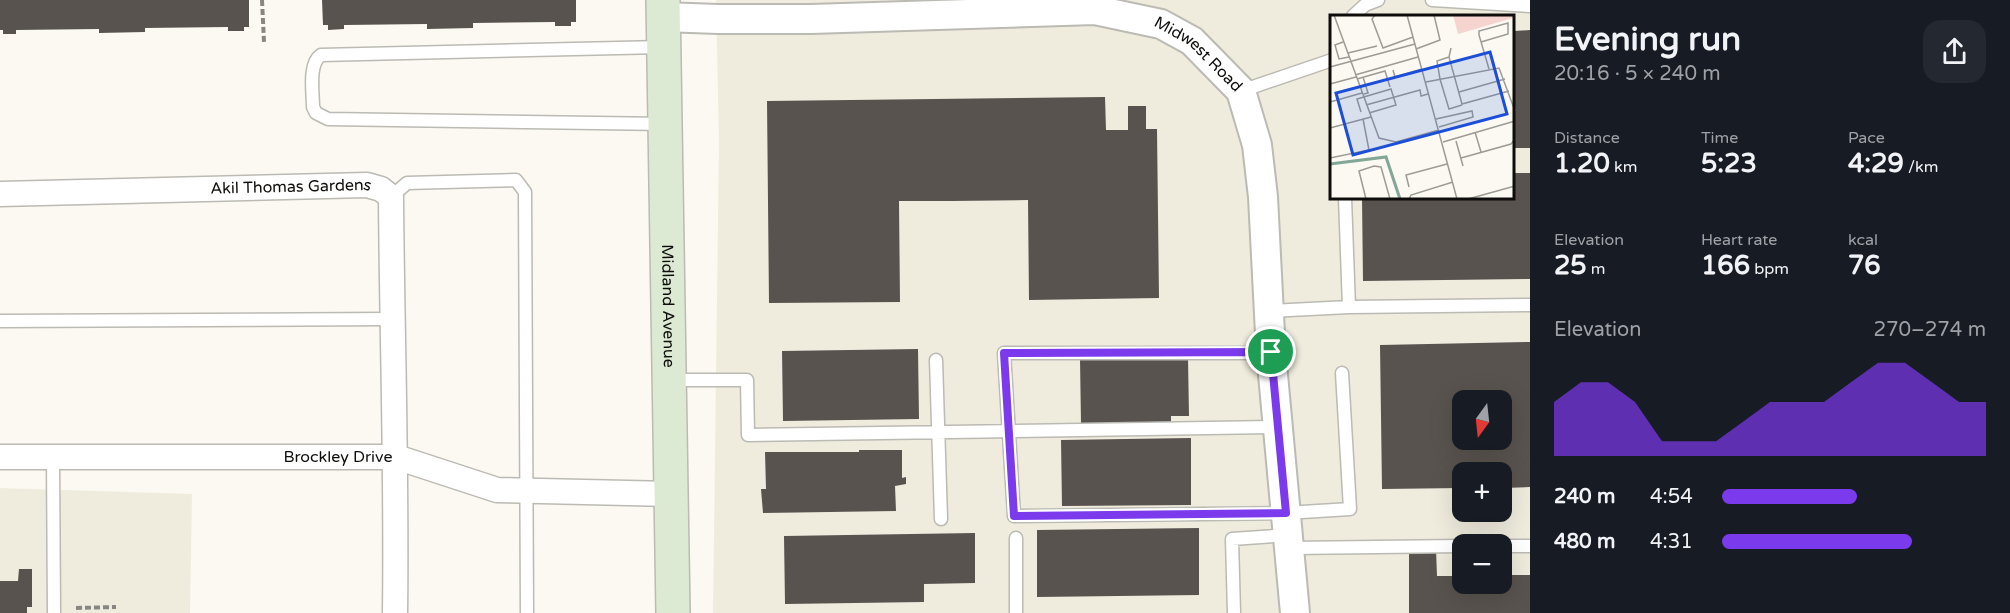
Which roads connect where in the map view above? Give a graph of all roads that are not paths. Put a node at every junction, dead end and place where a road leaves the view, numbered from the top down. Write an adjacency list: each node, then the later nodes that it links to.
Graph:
1 (1378, 0): 4 (lane)
2 (1432, 0): 3 (lane)
3 (1530, 6)
4 (1354, 15)
5 (663, 22): 7 (street, Midwest Road); 8 (main road, Midland Avenue); 8 (lane)
6 (1330, 61): 7 (lane)
7 (1241, 91): 14 (street, Midwest Road)
8 (665, 124): 20 (main road, Midland Avenue)
9 (0, 194): 10 (street, Akil Thomas Gardens)
10 (392, 197): 15 (street, Akil Thomas Gardens); 27 (lane)
11 (1345, 200): 13 (lane)
12 (1530, 305): 13 (lane)
13 (1349, 307): 14 (lane)
14 (1269, 311): 17 (street, Midwest Road)
15 (392, 319): 16 (lane); 25 (street, Akil Thomas Gardens)
16 (0, 321)
17 (1271, 352): 21 (street, Midwest Road); 22 (lane)
18 (936, 360): 23 (lane)
19 (1342, 373): 30 (lane)
20 (669, 380): 23 (lane); 28 (main road, Midland Avenue)
21 (1279, 427): 22 (lane); 30 (street, Midwest Road)
22 (1008, 430): 23 (lane); 30 (lane)
23 (939, 431): 29 (lane)
24 (0, 457): 26 (street, Brockley Drive)
25 (396, 457): 26 (street, Brockley Drive); 27 (street, Brockley Drive); 36 (street, Akil Thomas Gardens)
26 (53, 458): 35 (lane)
27 (527, 491): 28 (street, Brockley Drive); 37 (lane)
28 (671, 494): 38 (main road, Midland Avenue)
29 (941, 519)
30 (1289, 532): 32 (lane); 40 (lane); 41 (street, Midwest Road)
31 (1016, 538): 39 (lane)
32 (1452, 545)
33 (1512, 546): 34 (lane)
34 (1530, 546)
35 (54, 613)
36 (395, 613)
37 (526, 613)
38 (673, 613)
39 (1016, 613)
40 (1234, 613)
41 (1295, 613)

